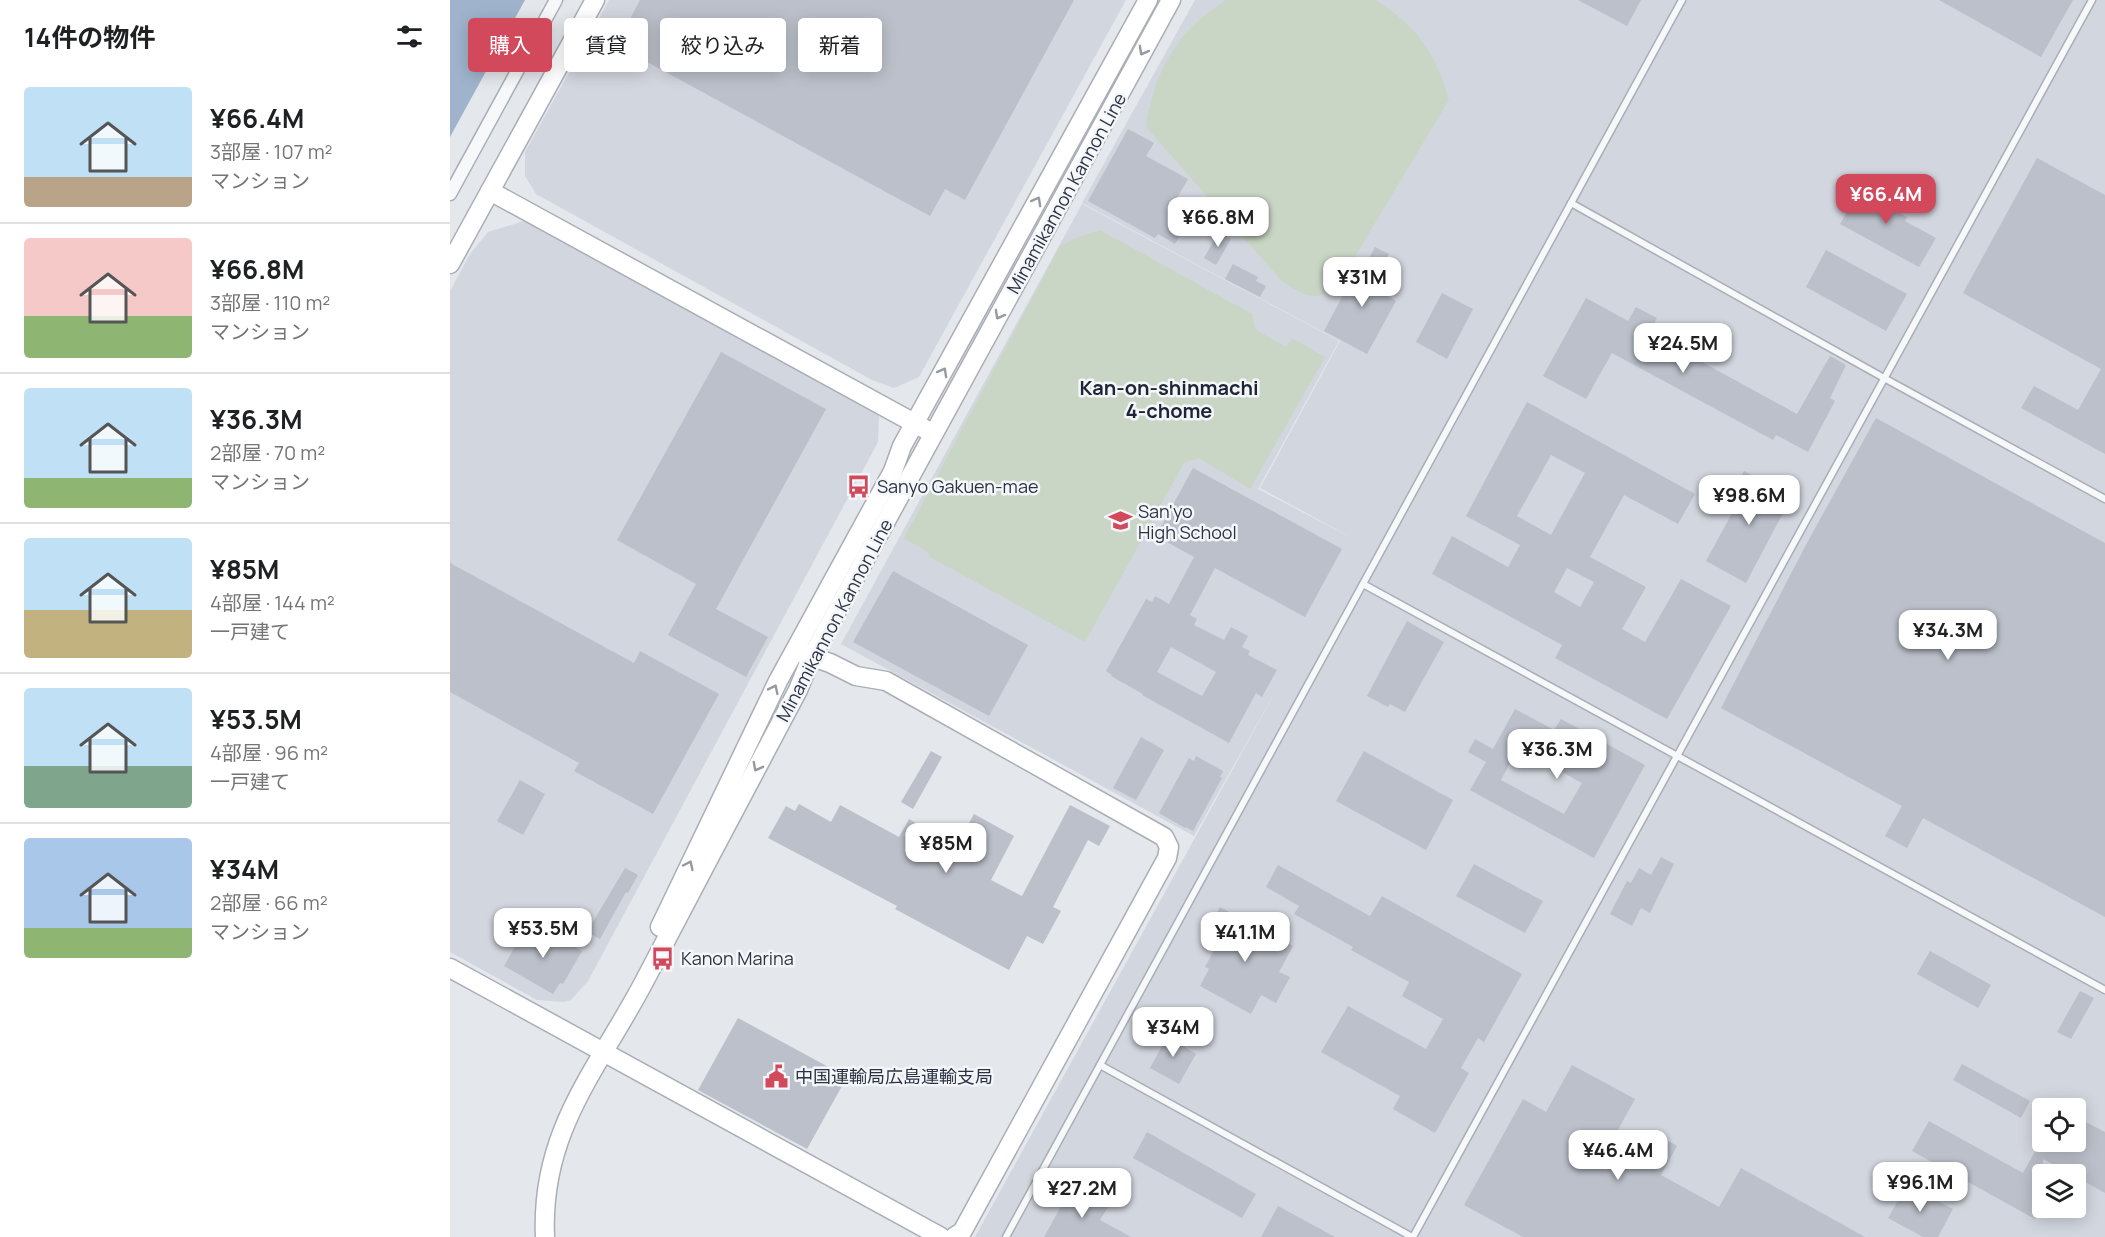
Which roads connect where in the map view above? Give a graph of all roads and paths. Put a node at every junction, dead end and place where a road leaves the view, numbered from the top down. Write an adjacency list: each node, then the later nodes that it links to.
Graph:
1 (556, 0): 8 (street)
2 (595, 0): 7 (street)
3 (1148, 0): 12 (street, Minamikannon Kannon Line, one-way to 3)
4 (1171, 0): 13 (street, Minamikannon Kannon Line, one-way to 13)
5 (1682, 0): 9 (lane)
6 (2092, 0): 11 (lane)
7 (490, 191): 10 (street); 12 (street)
8 (450, 194)
9 (1571, 203): 11 (lane); 15 (lane)
10 (450, 264)
11 (1884, 378): 14 (lane); 17 (lane)
12 (915, 424): 13 (street); 16 (street, Minamikannon Kannon Line)
13 (934, 434): 16 (street, Minamikannon Kannon Line)
14 (2105, 499)
15 (1363, 584): 17 (lane); 21 (lane)
16 (803, 654): 20 (street, Minamikannon Kannon Line); 24 (street)
17 (1677, 756): 19 (lane); 26 (lane)
18 (450, 968): 20 (street)
19 (2105, 990)
20 (602, 1051): 22 (street, Minamikannon Kannon Line); 23 (street)
21 (1100, 1065): 25 (lane); 26 (lane)
22 (545, 1237)
23 (941, 1237)
24 (954, 1237)
25 (1006, 1237)
26 (1413, 1237)

